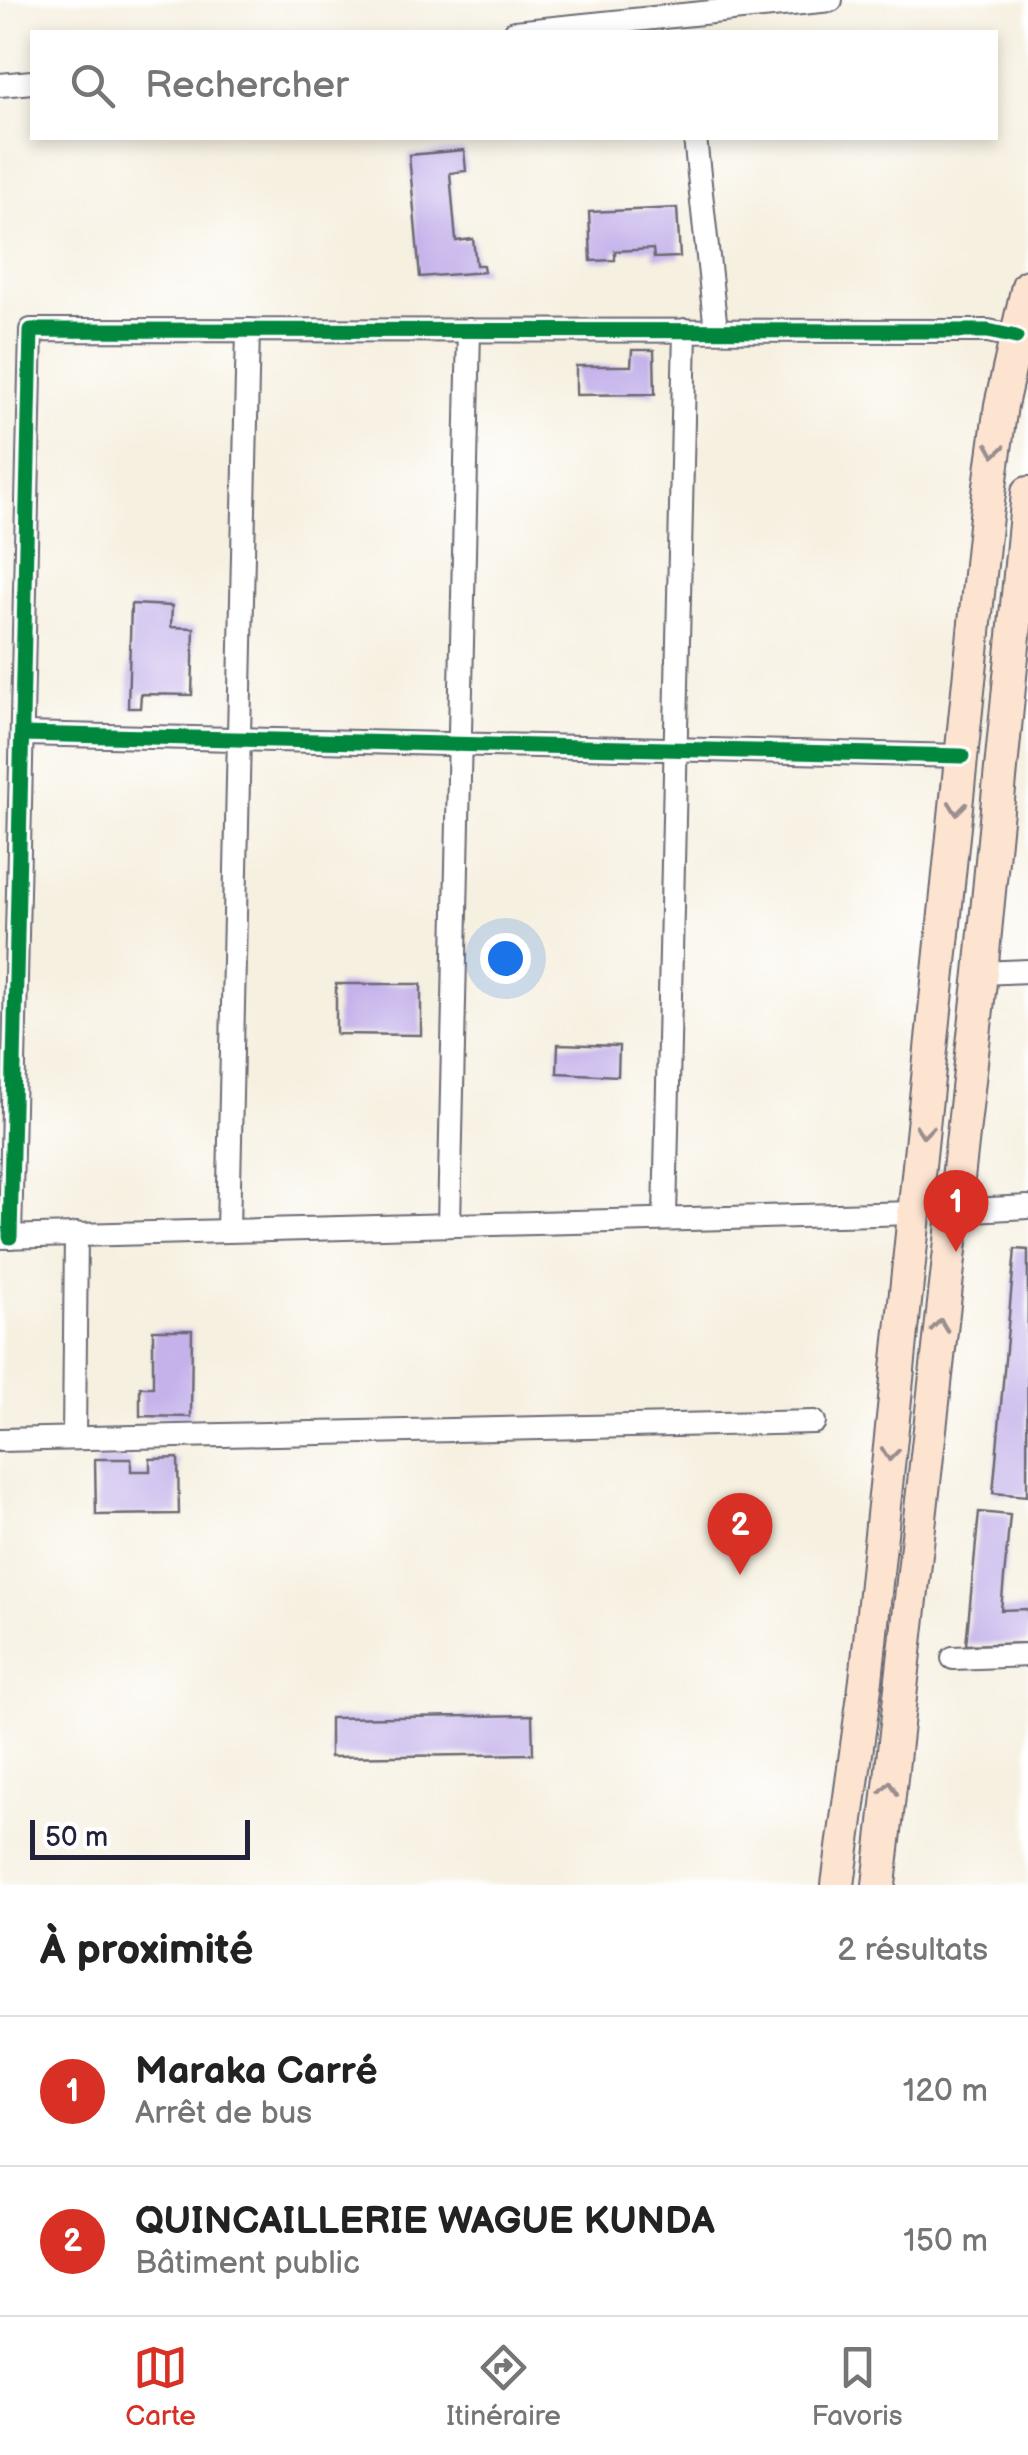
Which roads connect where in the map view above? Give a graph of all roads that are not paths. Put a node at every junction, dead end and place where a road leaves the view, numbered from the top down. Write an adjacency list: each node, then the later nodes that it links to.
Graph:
1 (831, 0): 2 (street)
2 (681, 16): 3 (street)
3 (536, 30)
4 (30, 82): 5 (street)
5 (0, 86)
6 (695, 140): 11 (street)
7 (1028, 286): 12 (main road)
8 (248, 330): 9 (street); 15 (street); 17 (street)
9 (469, 330): 10 (street); 19 (street)
10 (685, 330): 11 (street); 20 (street)
11 (716, 330): 12 (street)
12 (1016, 337): 21 (main road, one-way to 21)
13 (1027, 511): 18 (main road)
14 (0, 581): 15 (street)
15 (26, 582): 16 (street)
16 (22, 734): 17 (street); 31 (street)
17 (238, 739): 19 (street); 29 (street)
18 (1016, 740): 23 (main road)
19 (460, 744): 20 (street); 28 (street)
20 (676, 749): 21 (street); 27 (street)
21 (962, 756): 26 (main road, one-way to 26)
22 (1028, 972): 23 (street)
23 (981, 973): 25 (main road)
24 (1028, 1208): 25 (street)
25 (953, 1211): 38 (main road, one-way to 25)
26 (915, 1212): 27 (street); 37 (main road, one-way to 37)
27 (664, 1218): 28 (street)
28 (449, 1224): 29 (street)
29 (228, 1230): 30 (street)
30 (76, 1234): 31 (street); 33 (street)
31 (5, 1237)
32 (814, 1422): 33 (street)
33 (74, 1438): 34 (street)
34 (0, 1440)
35 (1028, 1654): 36 (street)
36 (953, 1658)
37 (838, 1885)
38 (879, 1885)

